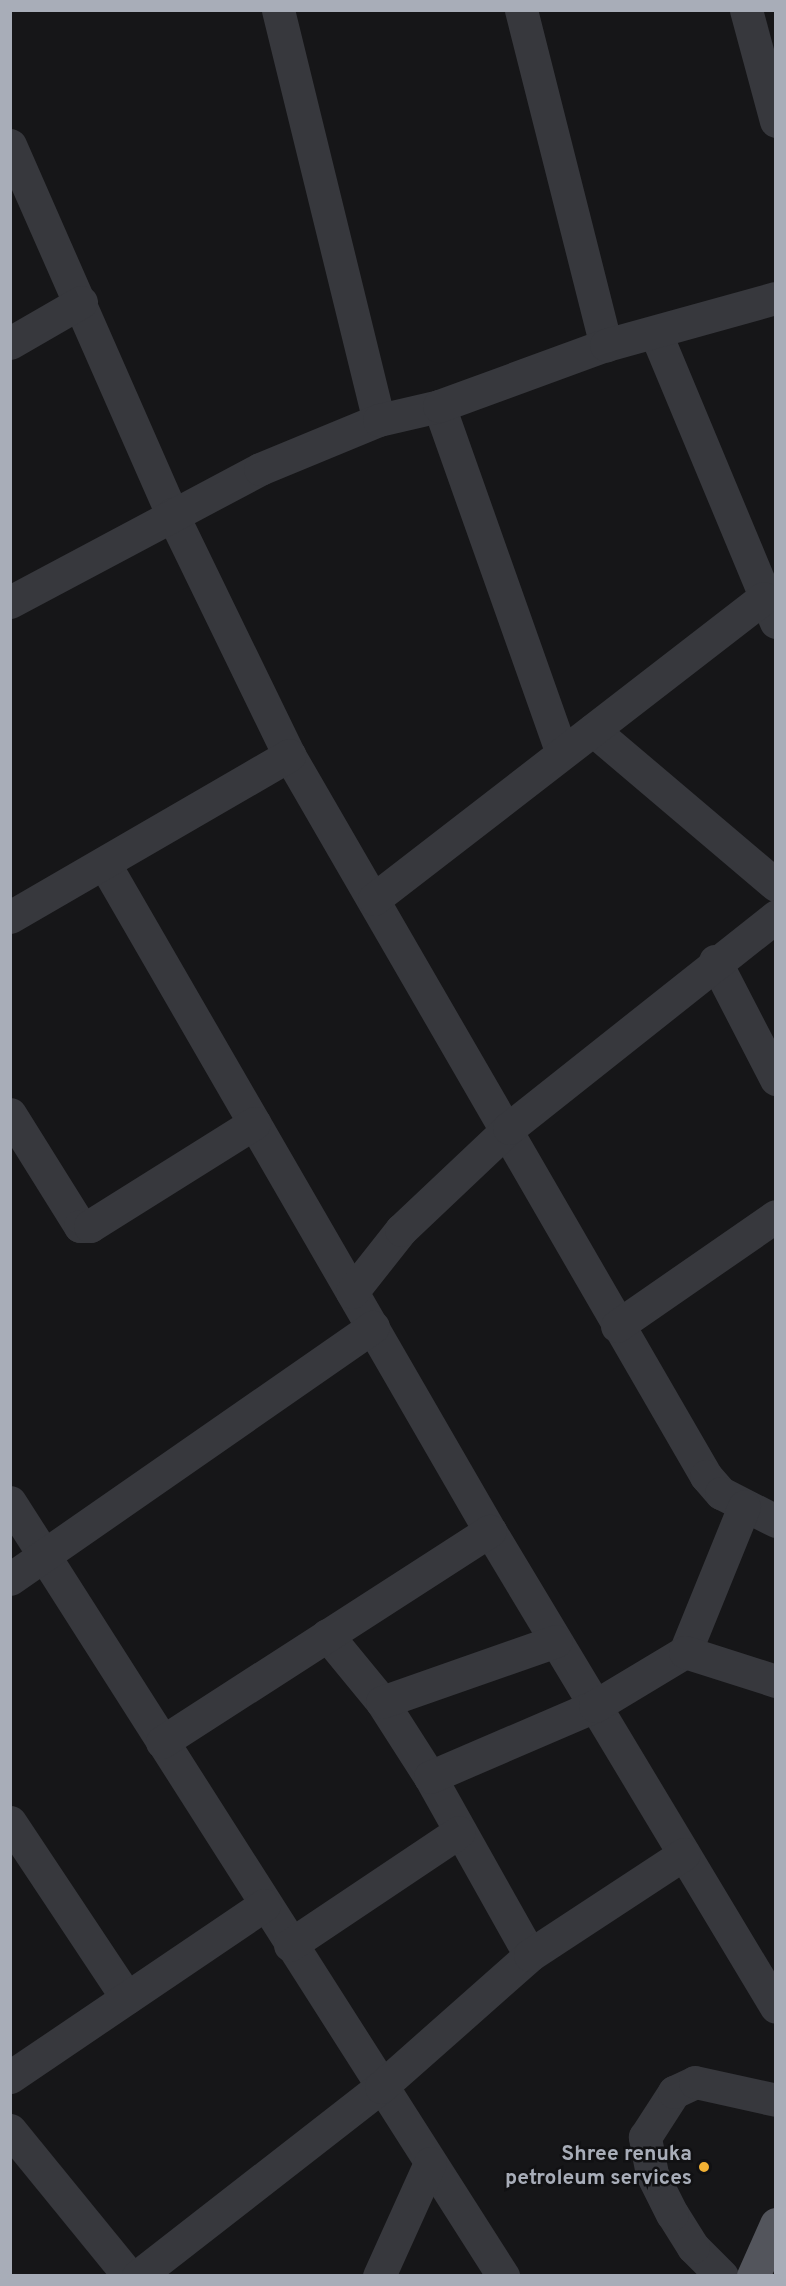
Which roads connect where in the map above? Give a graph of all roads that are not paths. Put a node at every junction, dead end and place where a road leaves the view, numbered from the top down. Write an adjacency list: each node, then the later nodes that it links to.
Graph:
1 (278, 10): 12 (street)
2 (521, 10): 10 (street)
3 (746, 10): 4 (street)
4 (776, 121)
5 (10, 145): 7 (street)
6 (776, 298): 8 (street)
7 (81, 302): 9 (street); 13 (street)
8 (656, 334): 10 (street); 15 (street)
9 (10, 343)
10 (606, 345): 11 (street)
11 (439, 406): 12 (street); 17 (street)
12 (379, 420): 13 (street)
13 (172, 514): 14 (street); 18 (street)
14 (10, 602)
15 (769, 610): 16 (street)
16 (593, 730): 17 (street); 20 (street)
17 (562, 753): 21 (street)
18 (289, 755): 19 (street); 21 (street)
19 (104, 863): 22 (street); 27 (street)
20 (776, 885)
21 (374, 899): 28 (street)
22 (10, 918)
23 (773, 921): 24 (street)
24 (715, 961): 25 (street); 28 (street)
25 (776, 1079)
26 (10, 1114): 27 (street)
27 (254, 1123): 30 (street)
28 (509, 1128): 30 (street); 31 (street)
29 (776, 1216): 31 (street)
30 (352, 1292): 32 (street)
31 (617, 1326): 34 (street)
32 (373, 1327): 36 (street); 37 (street)
33 (10, 1502): 37 (street)
34 (744, 1507): 35 (street); 41 (street)
35 (776, 1521)
36 (490, 1531): 39 (street); 40 (street)
37 (45, 1555): 38 (street); 45 (street)
38 (10, 1579)
39 (327, 1635): 43 (street); 45 (street)
40 (556, 1641): 43 (street); 44 (street)
41 (685, 1652): 42 (street); 44 (street)
42 (776, 1681)
43 (382, 1702): 46 (street)
44 (595, 1706): 46 (street); 49 (street)
45 (162, 1742): 50 (street)
46 (430, 1777): 48 (street)
47 (10, 1822): 53 (street)
48 (459, 1832): 51 (street); 52 (street)
49 (684, 1854): 52 (street); 54 (street)
50 (264, 1905): 51 (street); 53 (street)
51 (290, 1945): 56 (street)
52 (530, 1955): 56 (street)
53 (127, 1998): 55 (street)
54 (776, 2007)
55 (10, 2077)
56 (381, 2087): 59 (street); 62 (street)
57 (776, 2100): 65 (street)
58 (10, 2130): 61 (street)
59 (430, 2163): 63 (street); 64 (street)
60 (776, 2224): 66 (main road)
61 (129, 2276)
62 (138, 2276)
63 (380, 2276)
64 (503, 2276)
65 (722, 2276)
66 (753, 2276)

